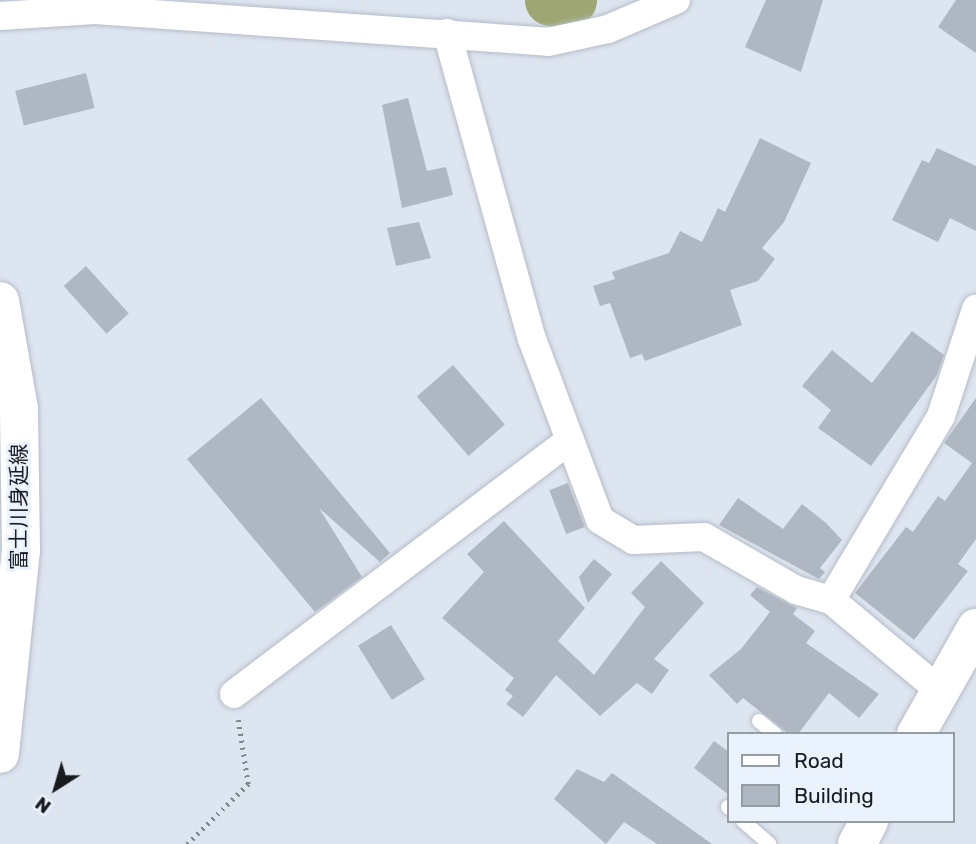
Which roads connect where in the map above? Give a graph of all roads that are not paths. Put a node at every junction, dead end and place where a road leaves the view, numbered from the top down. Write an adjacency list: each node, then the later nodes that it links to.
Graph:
1 (676, 0): 3 (street)
2 (0, 16): 3 (street)
3 (447, 33): 6 (street)
4 (0, 301): 14 (main road, 富士川身延線)
5 (976, 309): 7 (street)
6 (570, 440): 7 (street); 10 (street)
7 (831, 600): 9 (street)
8 (974, 635): 9 (main road)
9 (939, 690): 13 (main road)
10 (234, 694)
11 (759, 721): 12 (lane)
12 (773, 732)
13 (917, 732)
14 (0, 754)
15 (745, 823): 17 (lane)
16 (868, 823): 18 (main road)
17 (769, 844)
18 (857, 844)

